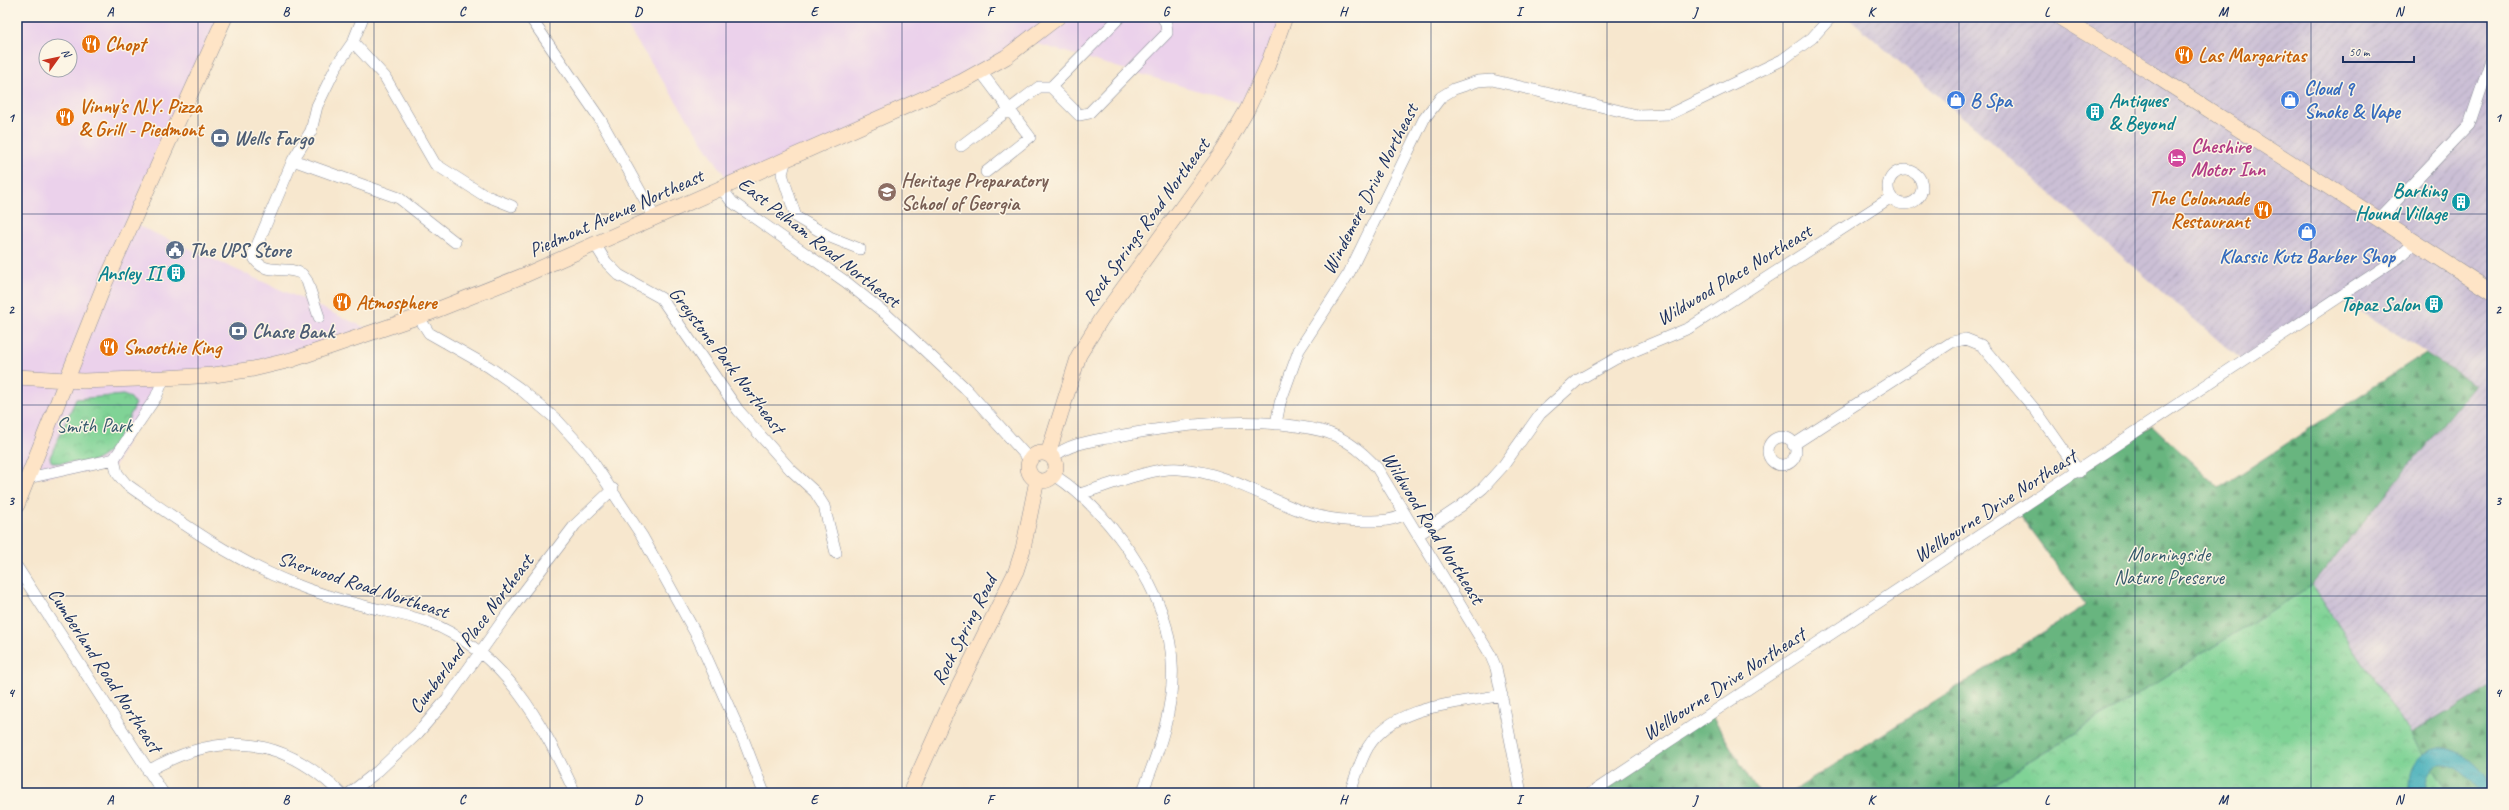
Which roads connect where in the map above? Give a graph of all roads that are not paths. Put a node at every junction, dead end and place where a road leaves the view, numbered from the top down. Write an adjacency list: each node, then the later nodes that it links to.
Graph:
1 (225, 17): 33 (main road)
2 (363, 17): 10 (street)
3 (530, 17): 22 (street)
4 (1058, 17): 12 (main road, Piedmont Avenue Northeast)
5 (1120, 17): 13 (street)
6 (1162, 17): 13 (street)
7 (1285, 17): 36 (main road, Rock Springs Road Northeast)
8 (1831, 17): 34 (street, Windemere Drive Northeast)
9 (2059, 17): 23 (main road)
10 (353, 42): 17 (street); 21 (street)
11 (2492, 57): 23 (street)
12 (981, 72): 14 (street); 16 (main road, Piedmont Avenue Northeast)
13 (1051, 87): 14 (street)
14 (1009, 109): 15 (street); 18 (street)
15 (961, 146)
16 (786, 159): 19 (main road, Piedmont Avenue Northeast); 27 (street)
17 (293, 160): 24 (street); 30 (street)
18 (986, 172)
19 (721, 188): 22 (main road, Piedmont Avenue Northeast); 38 (street, East Pelham Road Northeast)
20 (1890, 198): 47 (street, Wildwood Place Northeast)
21 (512, 206)
22 (655, 218): 26 (main road, Piedmont Avenue Northeast)
23 (2378, 220): 25 (main road)
24 (455, 242)
25 (2414, 243): 28 (main road); 39 (street, Wellbourne Drive Northeast)
26 (595, 244): 29 (main road, Piedmont Avenue Northeast); 48 (street, Greystone Park Northeast)
27 (860, 249)
28 (2492, 292)
29 (418, 316): 32 (main road, Piedmont Avenue Northeast); 43 (street)
30 (318, 317)
31 (17, 377): 33 (main road, Piedmont Avenue Northeast)
32 (164, 378): 33 (main road, Piedmont Avenue Northeast); 37 (street)
33 (64, 380): 41 (main road)
34 (1276, 424): 36 (street, Wildwood Road Northeast); 46 (street, Wildwood Road Northeast)
35 (1793, 444): 39 (street)
36 (1050, 455): 38 (main road); 40 (main road)
37 (114, 459): 41 (street); 50 (street, Sherwood Road Northeast)
38 (1030, 460): 42 (main road)
39 (2079, 472): 62 (street, Wellbourne Drive Northeast)
40 (1054, 475): 42 (main road); 44 (street)
41 (28, 478): 45 (main road)
42 (1037, 480): 58 (main road, Rock Spring Road)
43 (613, 489): 50 (street, Cumberland Place Northeast); 57 (street)
44 (1080, 494): 46 (street); 59 (street)
45 (17, 505)
46 (1405, 514): 47 (street, Wildwood Road Northeast)
47 (1418, 535): 51 (street, Wildwood Road Northeast)
48 (836, 553)
49 (17, 567): 52 (street, Cumberland Road Northeast)
50 (481, 652): 55 (street, Cumberland Place Northeast); 56 (street, Sherwood Road Northeast)
51 (1502, 696): 60 (street); 61 (street, Wildwood Road Northeast)
52 (148, 771): 53 (street, Cumberland Road Northeast); 54 (street)
53 (163, 793)
54 (340, 793)
55 (350, 793)
56 (575, 793)
57 (764, 793)
58 (910, 793)
59 (1142, 793)
60 (1350, 793)
61 (1521, 793)
62 (1591, 793)

